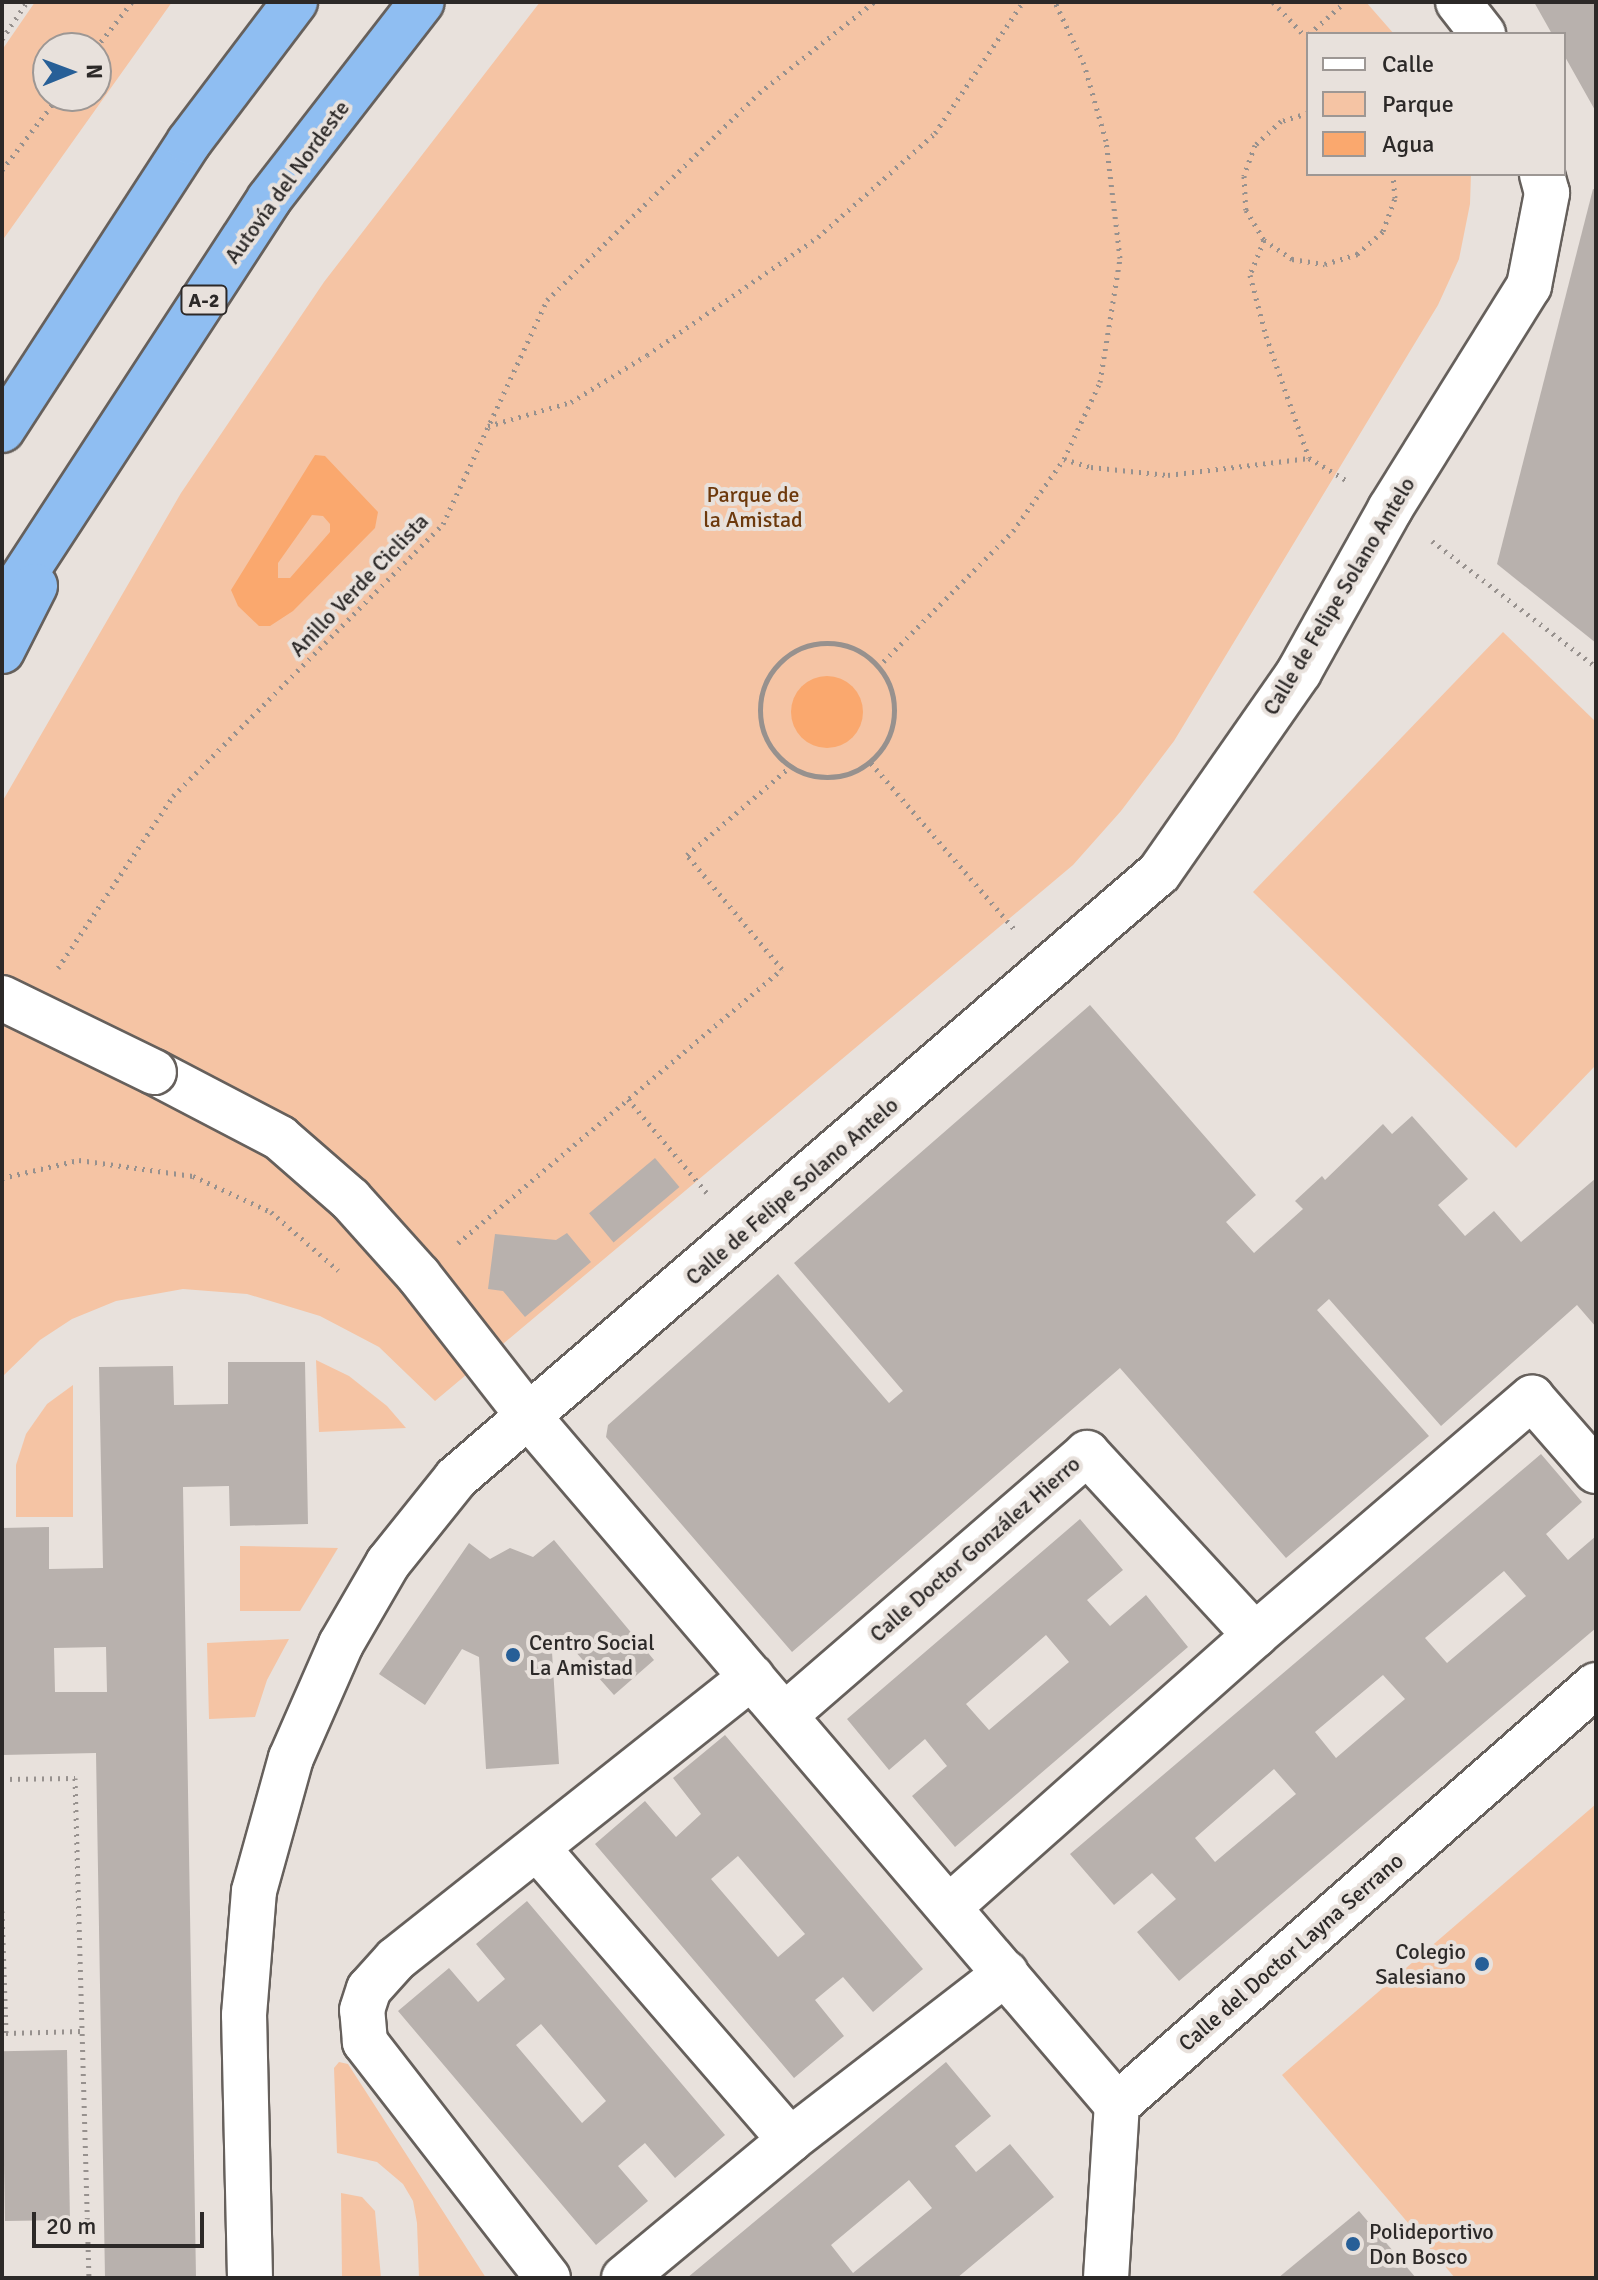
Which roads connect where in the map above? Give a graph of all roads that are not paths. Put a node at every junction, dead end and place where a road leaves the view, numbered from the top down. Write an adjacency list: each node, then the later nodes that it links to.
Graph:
1 (295, 2): 6 (highway)
2 (422, 2): 7 (highway, Autovía del Nordeste / A-2)
3 (1458, 2): 4 (street)
4 (1481, 32)
5 (1543, 176): 11 (street, Calle de Felipe Solano Antelo)
6 (2, 430)
7 (99, 461): 8 (highway, Autovía del Nordeste / A-2); 9 (highway)
8 (2, 609)
9 (2, 651)
10 (2, 998): 11 (street, bridge)
11 (529, 1417): 14 (street); 22 (street, Calle de Felipe Solano Antelo)
12 (1596, 1471): 13 (street)
13 (1255, 1635): 16 (street, Calle Doctor González Hierro); 18 (street)
14 (752, 1677): 16 (street); 17 (street)
15 (1596, 1685): 20 (street, Calle del Doctor Layna Serrano)
16 (785, 1715): 18 (street)
17 (538, 1849): 21 (street); 23 (street)
18 (949, 1907): 19 (street)
19 (1006, 1973): 20 (street); 21 (street)
20 (1117, 2105): 25 (street)
21 (790, 2140): 24 (street)
22 (250, 2278)
23 (548, 2278)
24 (624, 2278)
25 (1106, 2278)

